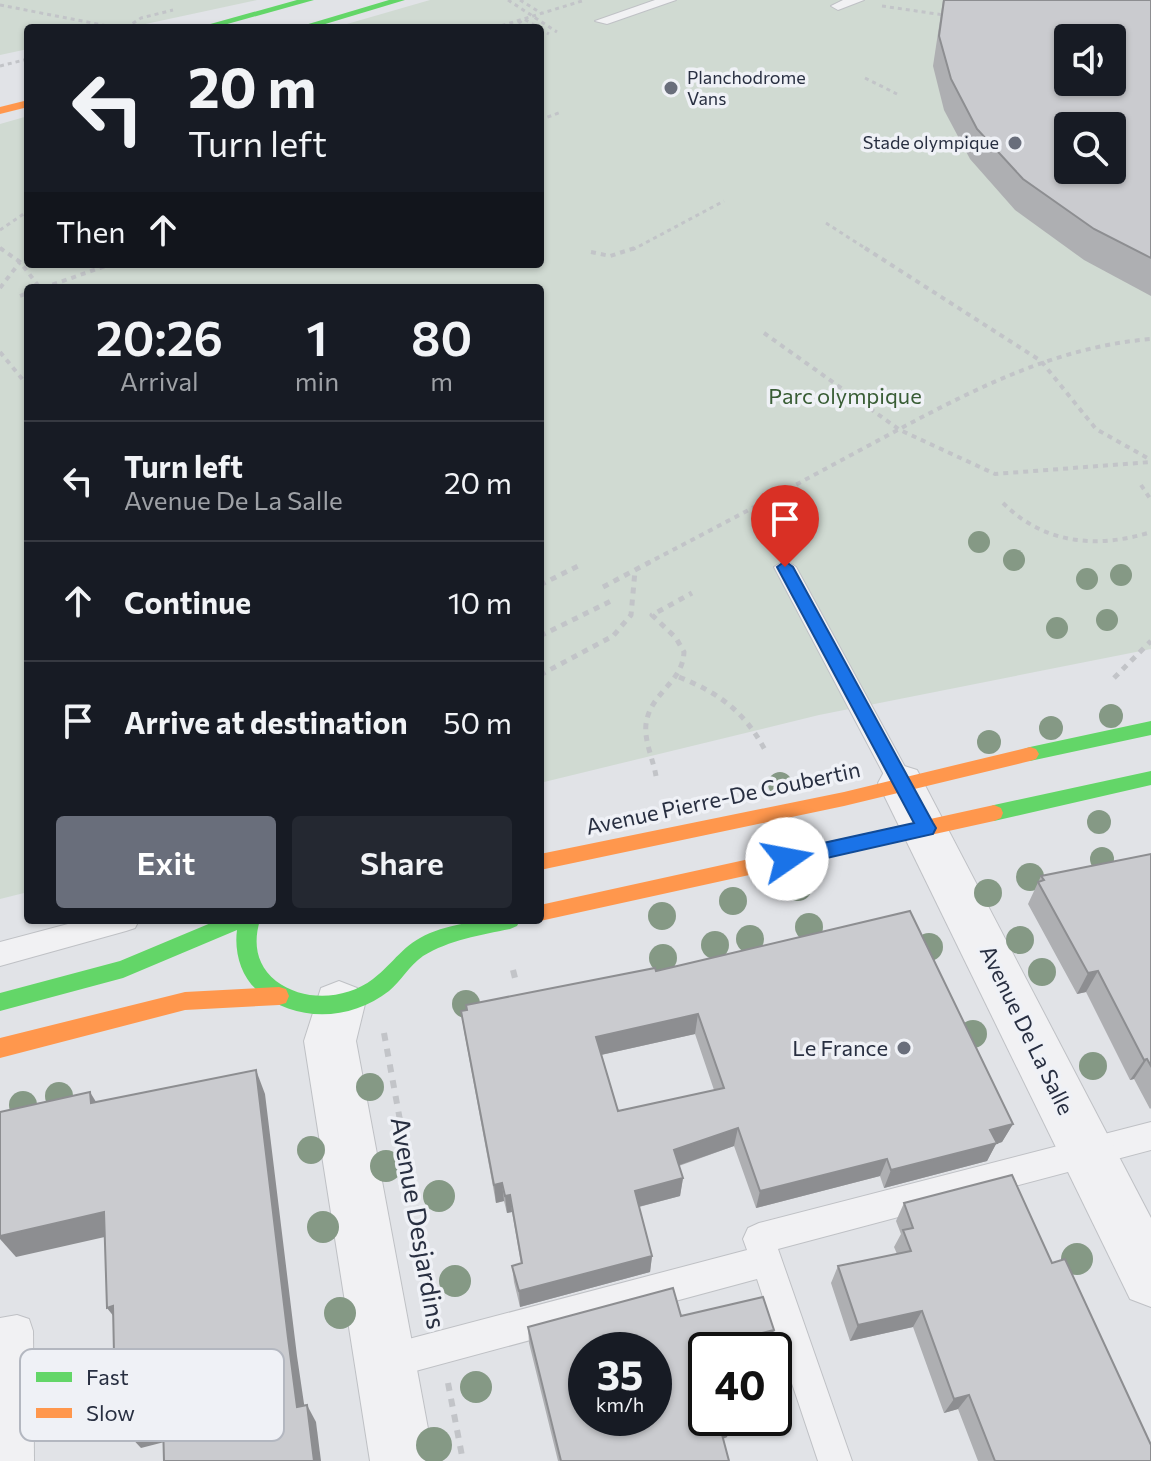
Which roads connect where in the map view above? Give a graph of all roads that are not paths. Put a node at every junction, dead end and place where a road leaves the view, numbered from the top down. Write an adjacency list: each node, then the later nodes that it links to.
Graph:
1 (309, 0): 7 (street)
2 (400, 0): 8 (street)
3 (669, 0): 6 (lane)
4 (857, 0): 5 (lane)
5 (838, 6)
6 (602, 21)
7 (216, 24)
8 (314, 24)
9 (24, 104): 10 (street)
10 (0, 111)
11 (785, 567): 14 (lane)
12 (1151, 728): 14 (street, Avenue Pierre-De Coubertin)
13 (1151, 778): 15 (street)
14 (901, 783): 15 (street, Avenue De La Salle); 16 (street, Avenue Pierre-De Coubertin)
15 (926, 828): 17 (street); 29 (street, Avenue De La Salle)
16 (544, 861)
17 (544, 912)
18 (111, 924): 23 (lane)
19 (232, 924): 26 (street)
20 (249, 924): 25 (street)
21 (493, 924): 24 (street)
22 (411, 937): 24 (street)
23 (0, 954)
24 (372, 987): 25 (street); 33 (street)
25 (279, 996): 27 (street)
26 (0, 1002)
27 (0, 1048)
28 (1151, 1136): 29 (lane)
29 (1087, 1152): 30 (lane); 31 (street, Avenue De La Salle)
30 (763, 1250): 33 (lane); 36 (lane)
31 (1151, 1278)
32 (0, 1334): 34 (lane)
33 (386, 1362): 35 (street)
34 (17, 1461)
35 (402, 1461)
36 (835, 1461)

